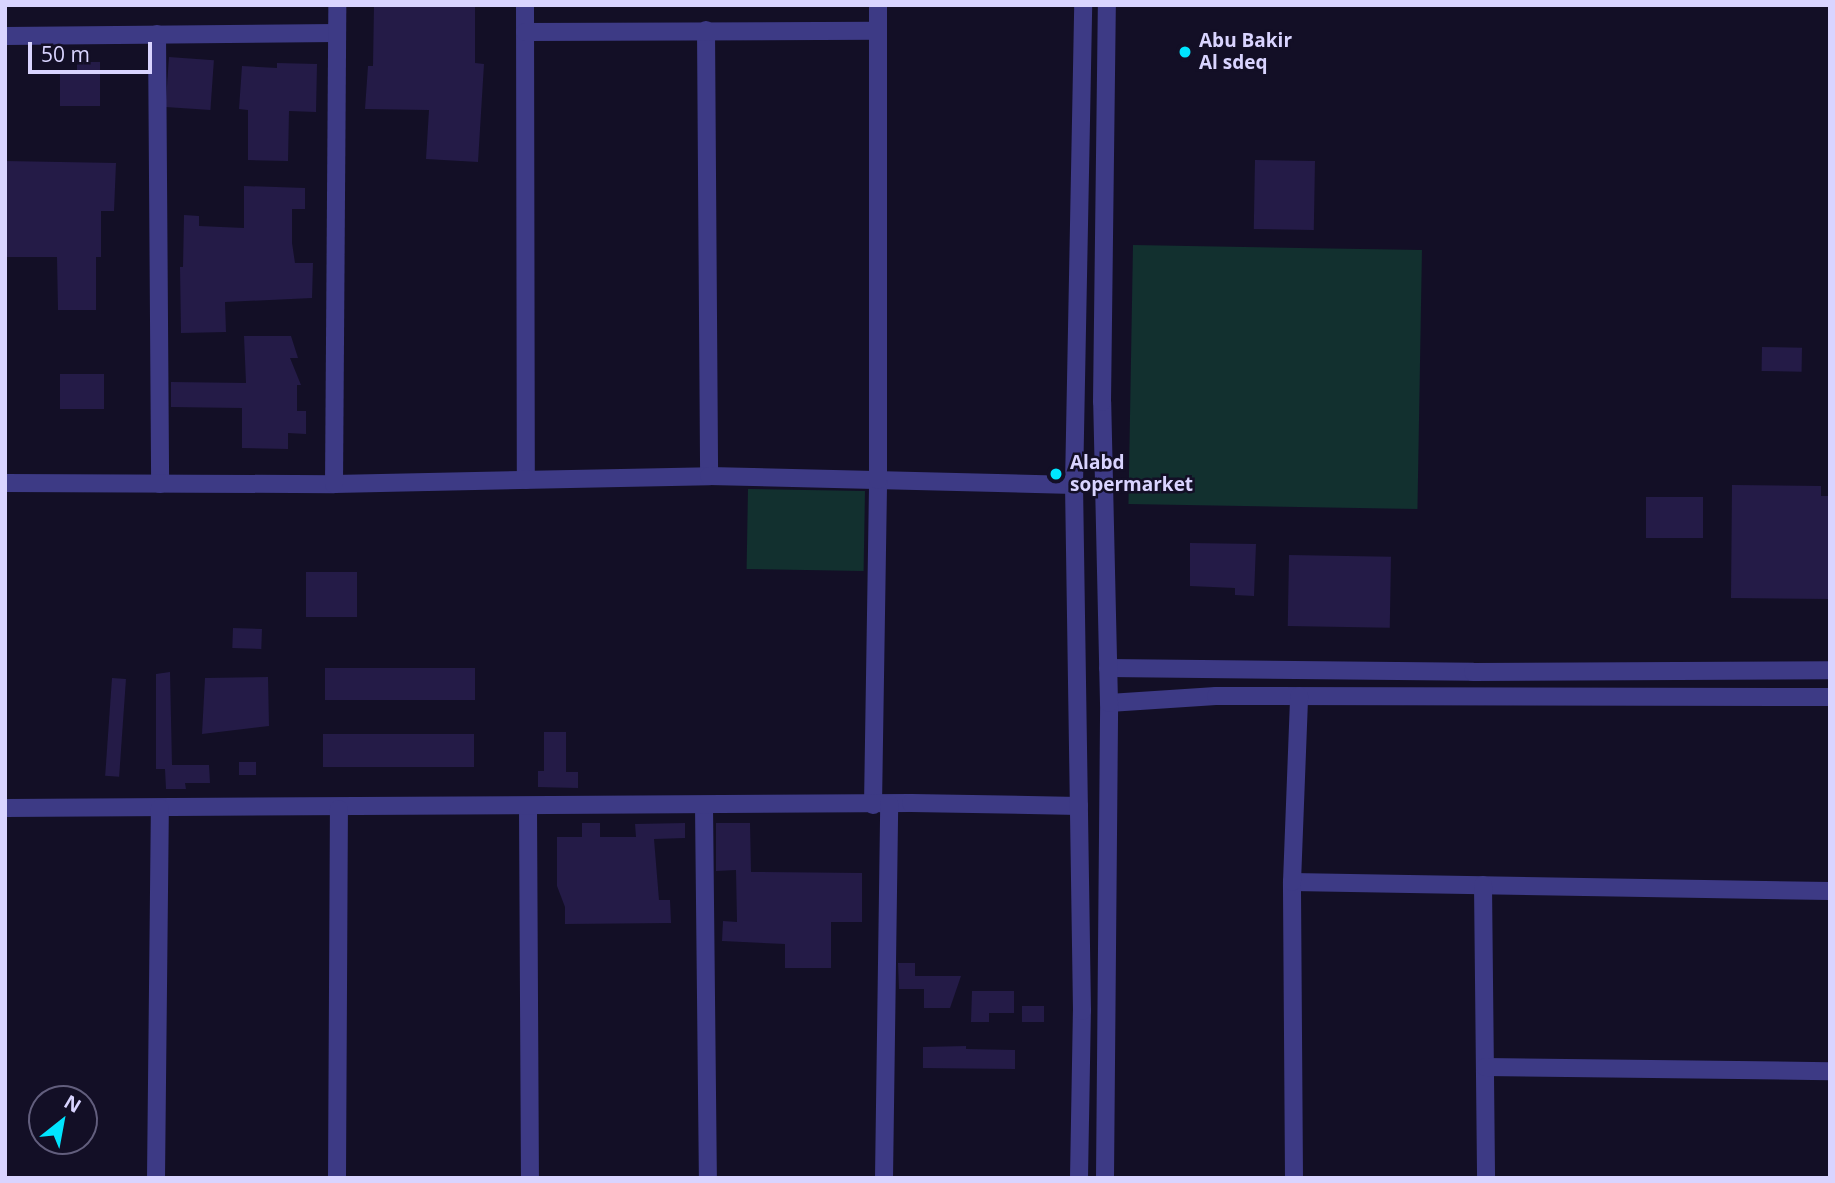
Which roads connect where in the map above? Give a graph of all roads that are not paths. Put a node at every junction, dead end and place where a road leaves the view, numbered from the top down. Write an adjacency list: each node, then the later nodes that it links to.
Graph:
1 (337, 5): 9 (street)
2 (524, 5): 8 (street)
3 (878, 5): 7 (street)
4 (1083, 5): 12 (street)
5 (1107, 5): 13 (street)
6 (706, 30): 7 (street); 8 (street); 14 (street)
7 (877, 31): 16 (street)
8 (525, 32): 15 (street)
9 (336, 33): 10 (street); 19 (street)
10 (157, 34): 11 (street); 18 (street)
11 (5, 36)
12 (1076, 401): 13 (street); 20 (street)
13 (1102, 402): 21 (street)
14 (709, 476): 15 (street); 16 (street)
15 (526, 480): 19 (street)
16 (878, 480): 20 (street); 32 (street)
17 (5, 483): 18 (street)
18 (160, 484): 19 (street)
19 (334, 484)
20 (1074, 485): 34 (street)
21 (1108, 668): 22 (street); 31 (street)
22 (1217, 670): 23 (street); 26 (street)
23 (1743, 670): 24 (street); 28 (street)
24 (1787, 670): 25 (street); 29 (street)
25 (1830, 670)
26 (1216, 696): 27 (street); 31 (street)
27 (1299, 696): 28 (street); 39 (street)
28 (1743, 696): 29 (street)
29 (1785, 696): 30 (street)
30 (1830, 697)
31 (1109, 703): 43 (street)
32 (881, 805): 33 (street); 34 (street); 50 (street)
33 (704, 806): 35 (street); 49 (street)
34 (1079, 806): 42 (street)
35 (528, 807): 38 (street); 48 (street)
36 (5, 808): 37 (street)
37 (160, 808): 38 (street); 46 (street)
38 (338, 808): 47 (street)
39 (1292, 882): 40 (street); 53 (street)
40 (1483, 885): 41 (street); 44 (street)
41 (1830, 891)
42 (1082, 1011): 43 (street); 51 (street)
43 (1105, 1011): 52 (street)
44 (1485, 1067): 45 (street); 54 (street)
45 (1830, 1071)
46 (156, 1178)
47 (337, 1178)
48 (530, 1178)
49 (708, 1178)
50 (884, 1178)
51 (1079, 1178)
52 (1105, 1178)
53 (1294, 1178)
54 (1486, 1178)

